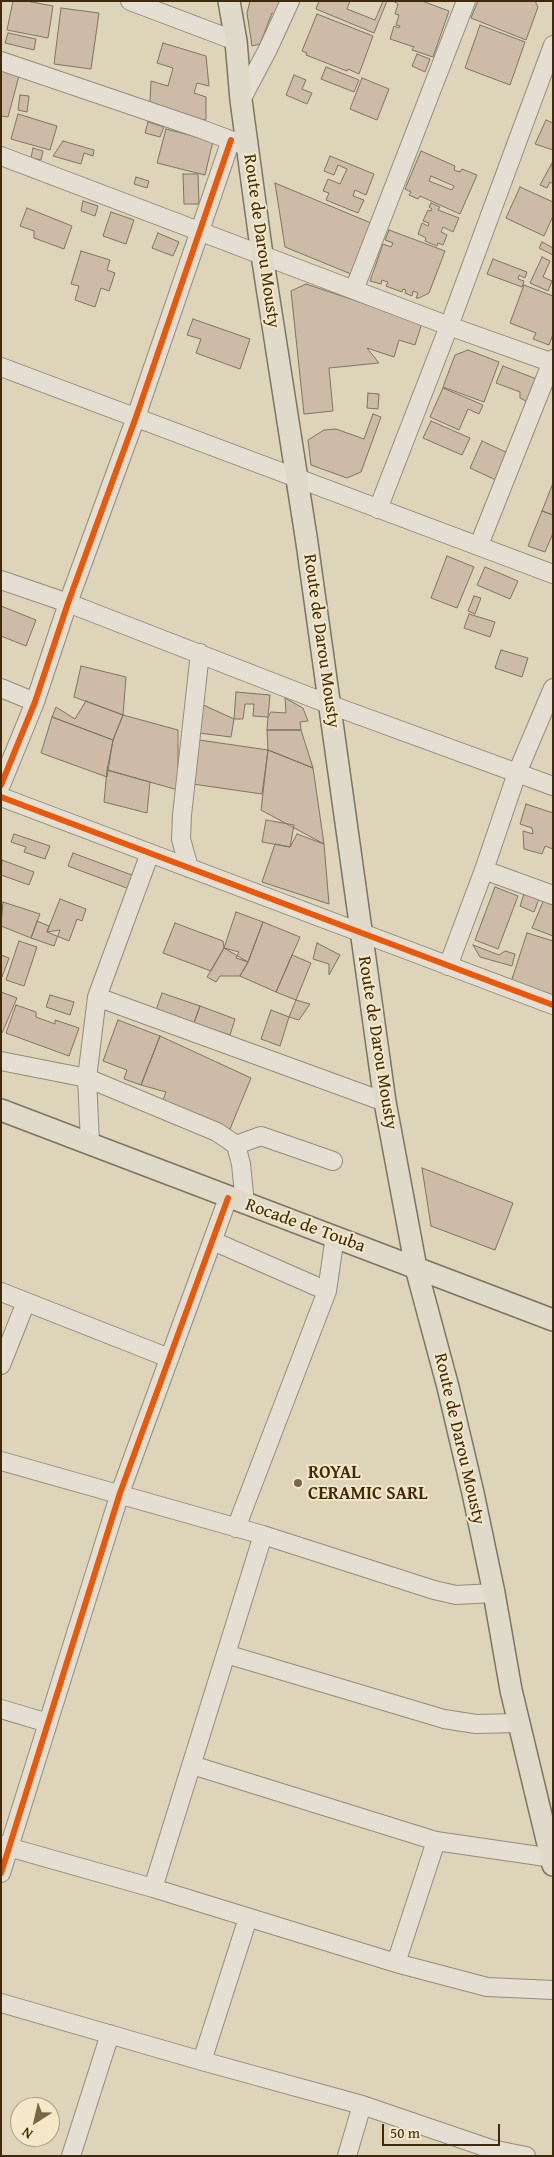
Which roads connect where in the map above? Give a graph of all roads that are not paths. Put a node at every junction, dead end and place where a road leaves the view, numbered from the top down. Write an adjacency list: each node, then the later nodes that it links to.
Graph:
1 (130, 1): 5 (street)
2 (229, 1): 5 (main road, Route de Darou Mousty)
3 (290, 1): 8 (street)
4 (466, 1): 13 (street)
5 (236, 41): 8 (main road, Route de Darou Mousty)
6 (553, 45): 14 (street)
7 (1, 61): 9 (street)
8 (241, 100): 9 (main road, Route de Darou Mousty)
9 (239, 144): 11 (street); 12 (main road, Route de Darou Mousty)
10 (1, 156): 11 (street)
11 (199, 231): 12 (street); 17 (street)
12 (262, 255): 13 (street); 18 (main road, Route de Darou Mousty)
13 (354, 290): 14 (street)
14 (449, 326): 15 (street); 19 (street)
15 (552, 361): 20 (street)
16 (1, 367): 17 (street)
17 (136, 417): 18 (street); 23 (street)
18 (297, 479): 19 (street); 28 (main road, Route de Darou Mousty)
19 (378, 509): 20 (street)
20 (479, 545): 21 (street)
21 (553, 574)
22 (1, 580): 23 (street)
23 (68, 603): 24 (street); 27 (street)
24 (200, 653): 28 (street); 34 (street)
25 (1, 688): 27 (street)
26 (553, 688): 29 (street)
27 (35, 702): 30 (street)
28 (331, 705): 29 (street); 37 (main road, Route de Darou Mousty)
29 (517, 773): 31 (street); 35 (street)
30 (1, 785)
31 (553, 786)
32 (1, 797): 33 (street)
33 (150, 853): 34 (street); 39 (street)
34 (189, 868): 37 (street)
35 (484, 870): 36 (street); 38 (street)
36 (553, 895)
37 (360, 932): 38 (street); 43 (main road, Route de Darou Mousty)
38 (448, 966): 40 (street)
39 (97, 998): 42 (street); 43 (street)
40 (553, 1005)
41 (1, 1062): 42 (street)
42 (87, 1078): 45 (street); 46 (street)
43 (385, 1102): 51 (main road, Route de Darou Mousty)
44 (1, 1110): 45 (main road, Rocade de Touba)
45 (90, 1143): 48 (main road, Rocade de Touba)
46 (236, 1145): 47 (street); 48 (street)
47 (333, 1161)
48 (237, 1201): 49 (main road, Rocade de Touba); 50 (street)
49 (335, 1236): 51 (main road, Rocade de Touba); 52 (street)
50 (213, 1241): 52 (street); 56 (street)
51 (416, 1268): 55 (main road, Rocade de Touba); 62 (main road, Route de Darou Mousty)
52 (327, 1291): 60 (street)
53 (1, 1292): 54 (street)
54 (26, 1302): 56 (street); 57 (street)
55 (553, 1320)
56 (170, 1358): 59 (street)
57 (1, 1365)
58 (2, 1465): 59 (street)
59 (120, 1494): 60 (street); 65 (street)
60 (236, 1528): 61 (street)
61 (263, 1535): 62 (street); 63 (street)
62 (494, 1593): 66 (main road, Route de Darou Mousty)
63 (226, 1654): 66 (street); 67 (street)
64 (1, 1710): 65 (street)
65 (48, 1723): 69 (street)
66 (518, 1723): 70 (main road, Route de Darou Mousty)
67 (192, 1765): 68 (street); 72 (street)
68 (436, 1841): 70 (street); 74 (street)
69 (5, 1846): 71 (street); 72 (street)
70 (552, 1860)
71 (1, 1873)
72 (153, 1888): 73 (street)
73 (248, 1918): 74 (street); 78 (street)
74 (396, 1963): 75 (street)
75 (553, 1990)
76 (1, 2003): 77 (street)
77 (110, 2034): 78 (street); 81 (street)
78 (202, 2061): 79 (street)
79 (362, 2105): 80 (street); 82 (street)
80 (490, 2152): 83 (street)
81 (71, 2156)
82 (347, 2156)
83 (526, 2156)

